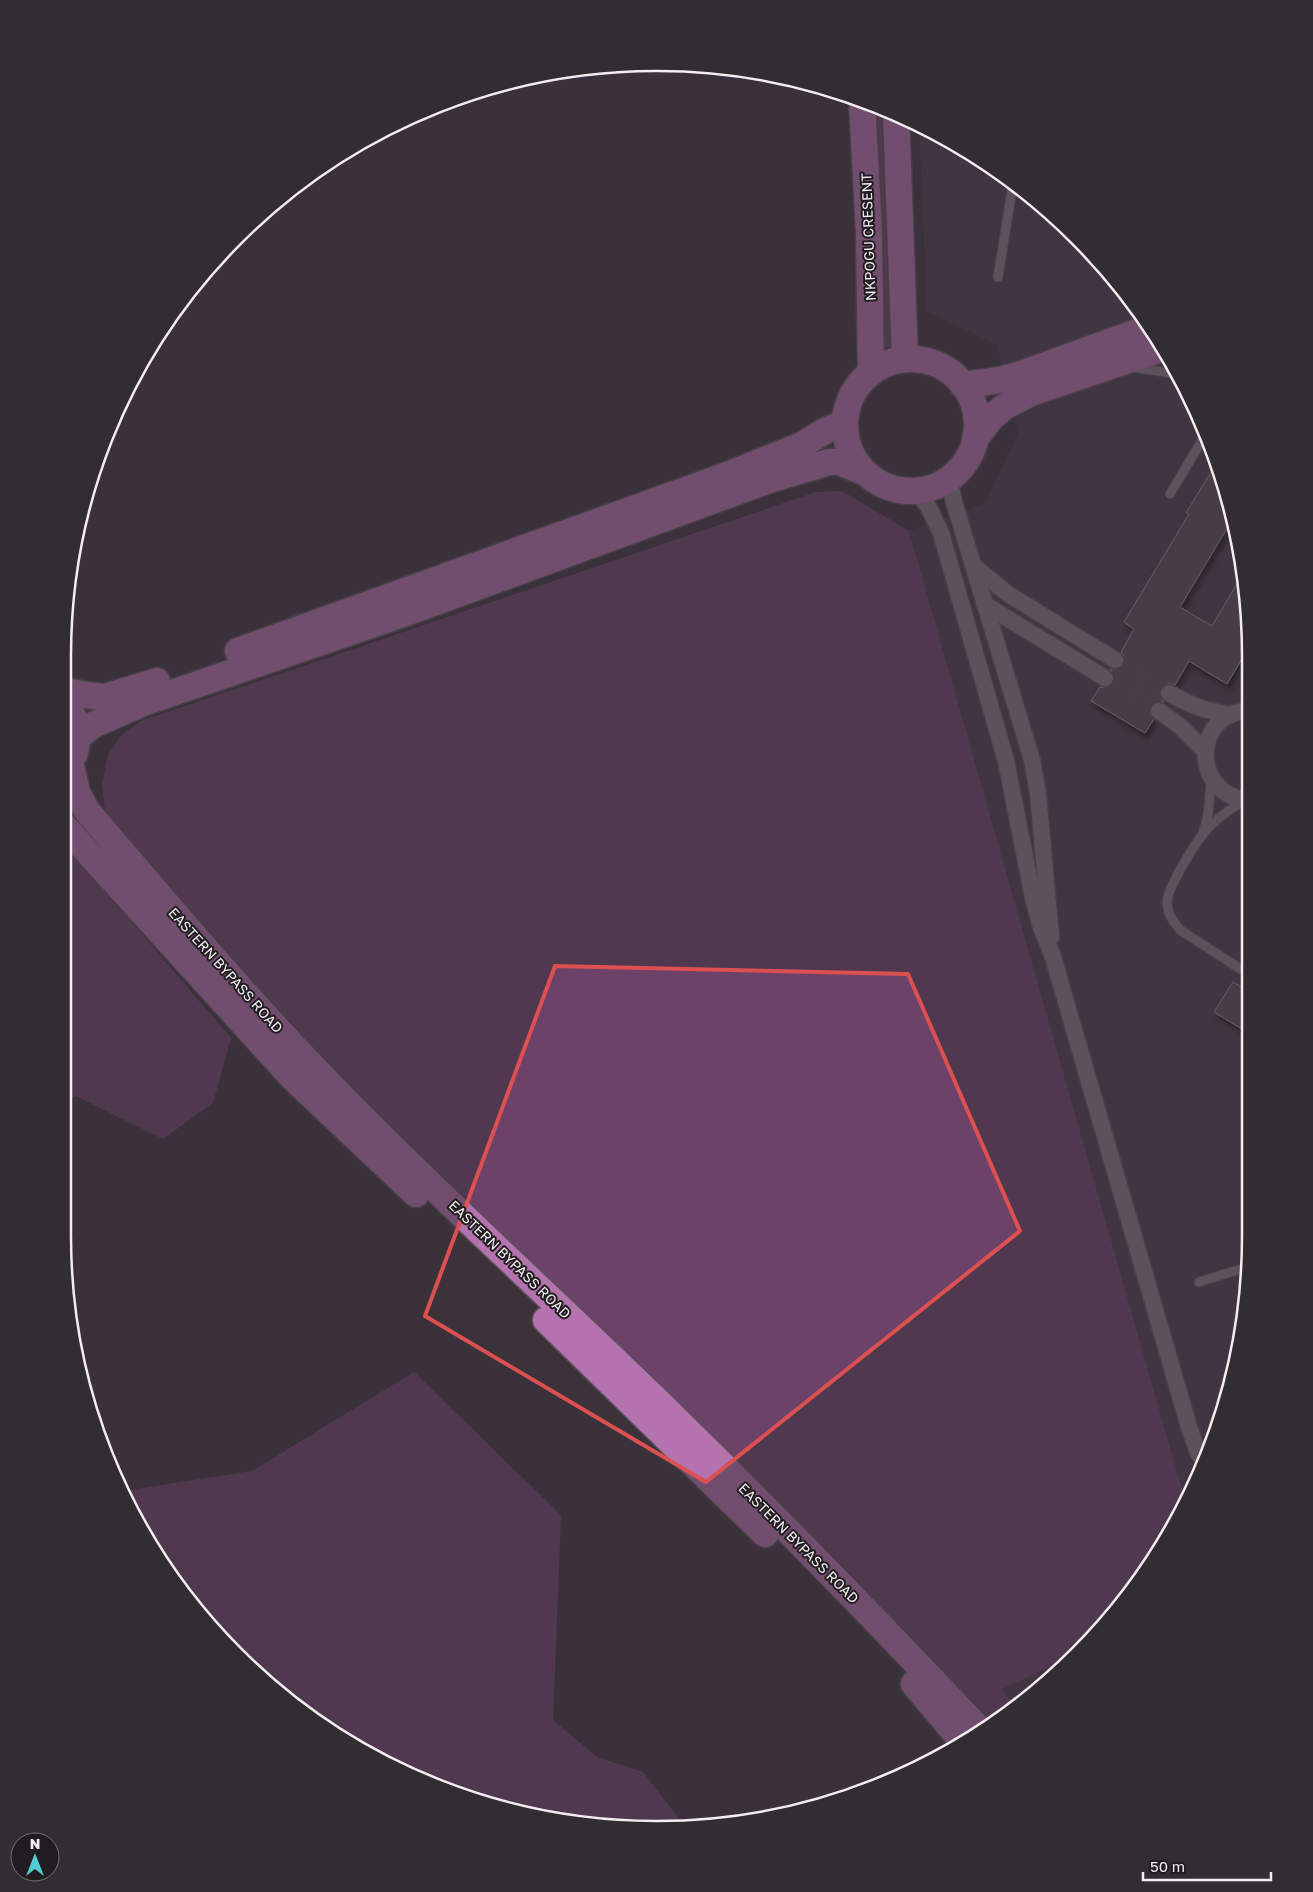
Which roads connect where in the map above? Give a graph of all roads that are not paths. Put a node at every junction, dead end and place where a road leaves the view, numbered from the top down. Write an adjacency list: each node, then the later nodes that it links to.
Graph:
1 (862, 109): 10 (main road, NKPOGU CRESENT)
2 (896, 123): 7 (main road)
3 (1012, 191): 4 (lane)
4 (998, 277)
5 (1142, 330): 11 (main road)
6 (1155, 351): 8 (main road)
7 (905, 360): 10 (main road); 11 (main road)
8 (1115, 364): 9 (lane); 13 (main road)
9 (1167, 372)
10 (871, 373): 12 (main road)
11 (964, 386): 13 (main road)
12 (845, 422): 15 (main road); 24 (main road)
13 (975, 439): 16 (main road)
14 (1201, 442): 18 (lane)
15 (866, 473): 17 (main road); 30 (main road)
16 (949, 479): 17 (main road); 19 (street)
17 (916, 490): 20 (street)
18 (1170, 494)
19 (974, 567): 21 (street); 22 (street)
20 (955, 581): 21 (street); 39 (street)
21 (986, 606): 23 (street); 39 (street)
22 (1115, 660)
23 (1105, 678)
24 (71, 692)
25 (1170, 693): 27 (street)
26 (1159, 711): 31 (street)
27 (1242, 711)
28 (1242, 712): 31 (street)
29 (71, 714): 30 (main road)
30 (77, 738): 32 (main road)
31 (1205, 751): 33 (street)
32 (71, 758)
33 (1211, 778): 35 (street); 38 (lane)
34 (71, 781): 44 (main road, EASTERN BYPASS ROAD)
35 (1242, 799)
36 (1242, 803): 38 (lane)
37 (71, 834): 45 (main road, EASTERN BYPASS ROAD)
38 (1203, 834): 40 (lane)
39 (1053, 957): 43 (street)
40 (1242, 970)
41 (1240, 1269): 42 (lane)
42 (1199, 1282)
43 (1199, 1455)
44 (976, 1726)
45 (958, 1736)

